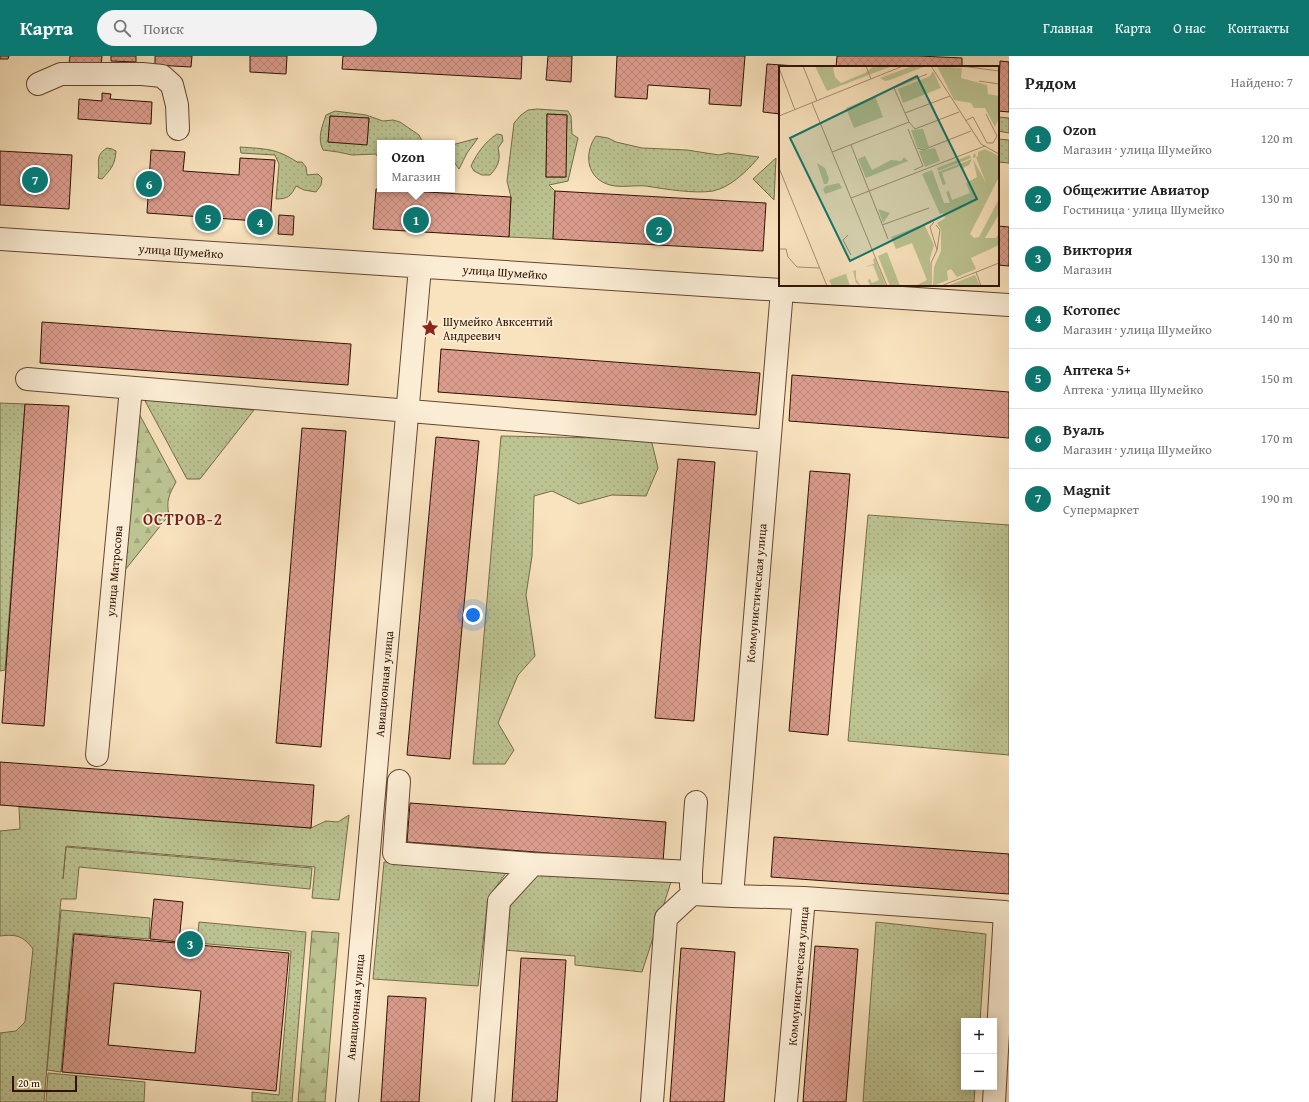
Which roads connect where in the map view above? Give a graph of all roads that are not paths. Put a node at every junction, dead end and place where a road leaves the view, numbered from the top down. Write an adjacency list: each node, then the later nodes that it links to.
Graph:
1 (38, 84): 2 (street)
2 (178, 129)
3 (0, 239): 4 (street, улица Шумейко)
4 (420, 267): 5 (street, улица Шумейко); 9 (street, Авиационная улица)
5 (782, 290): 6 (street, улица Шумейко); 10 (street, Коммунистическая улица)
6 (1009, 305)
7 (27, 379): 8 (street)
8 (131, 388): 9 (street); 11 (street, улица Матросова)
9 (407, 411): 10 (street); 19 (street, Авиационная улица)
10 (769, 441): 17 (street, Коммунистическая улица)
11 (97, 755)
12 (399, 781): 14 (street)
13 (696, 802): 15 (street)
14 (533, 864): 15 (street); 20 (street)
15 (691, 872): 16 (street)
16 (692, 894): 17 (street, Коммунистическая улица); 21 (street)
17 (732, 896): 18 (street, Коммунистическая улица)
18 (804, 898): 22 (street, Коммунистическая улица); 23 (street)
19 (347, 1102)
20 (483, 1102)
21 (652, 1102)
22 (786, 1102)
23 (994, 1102)

